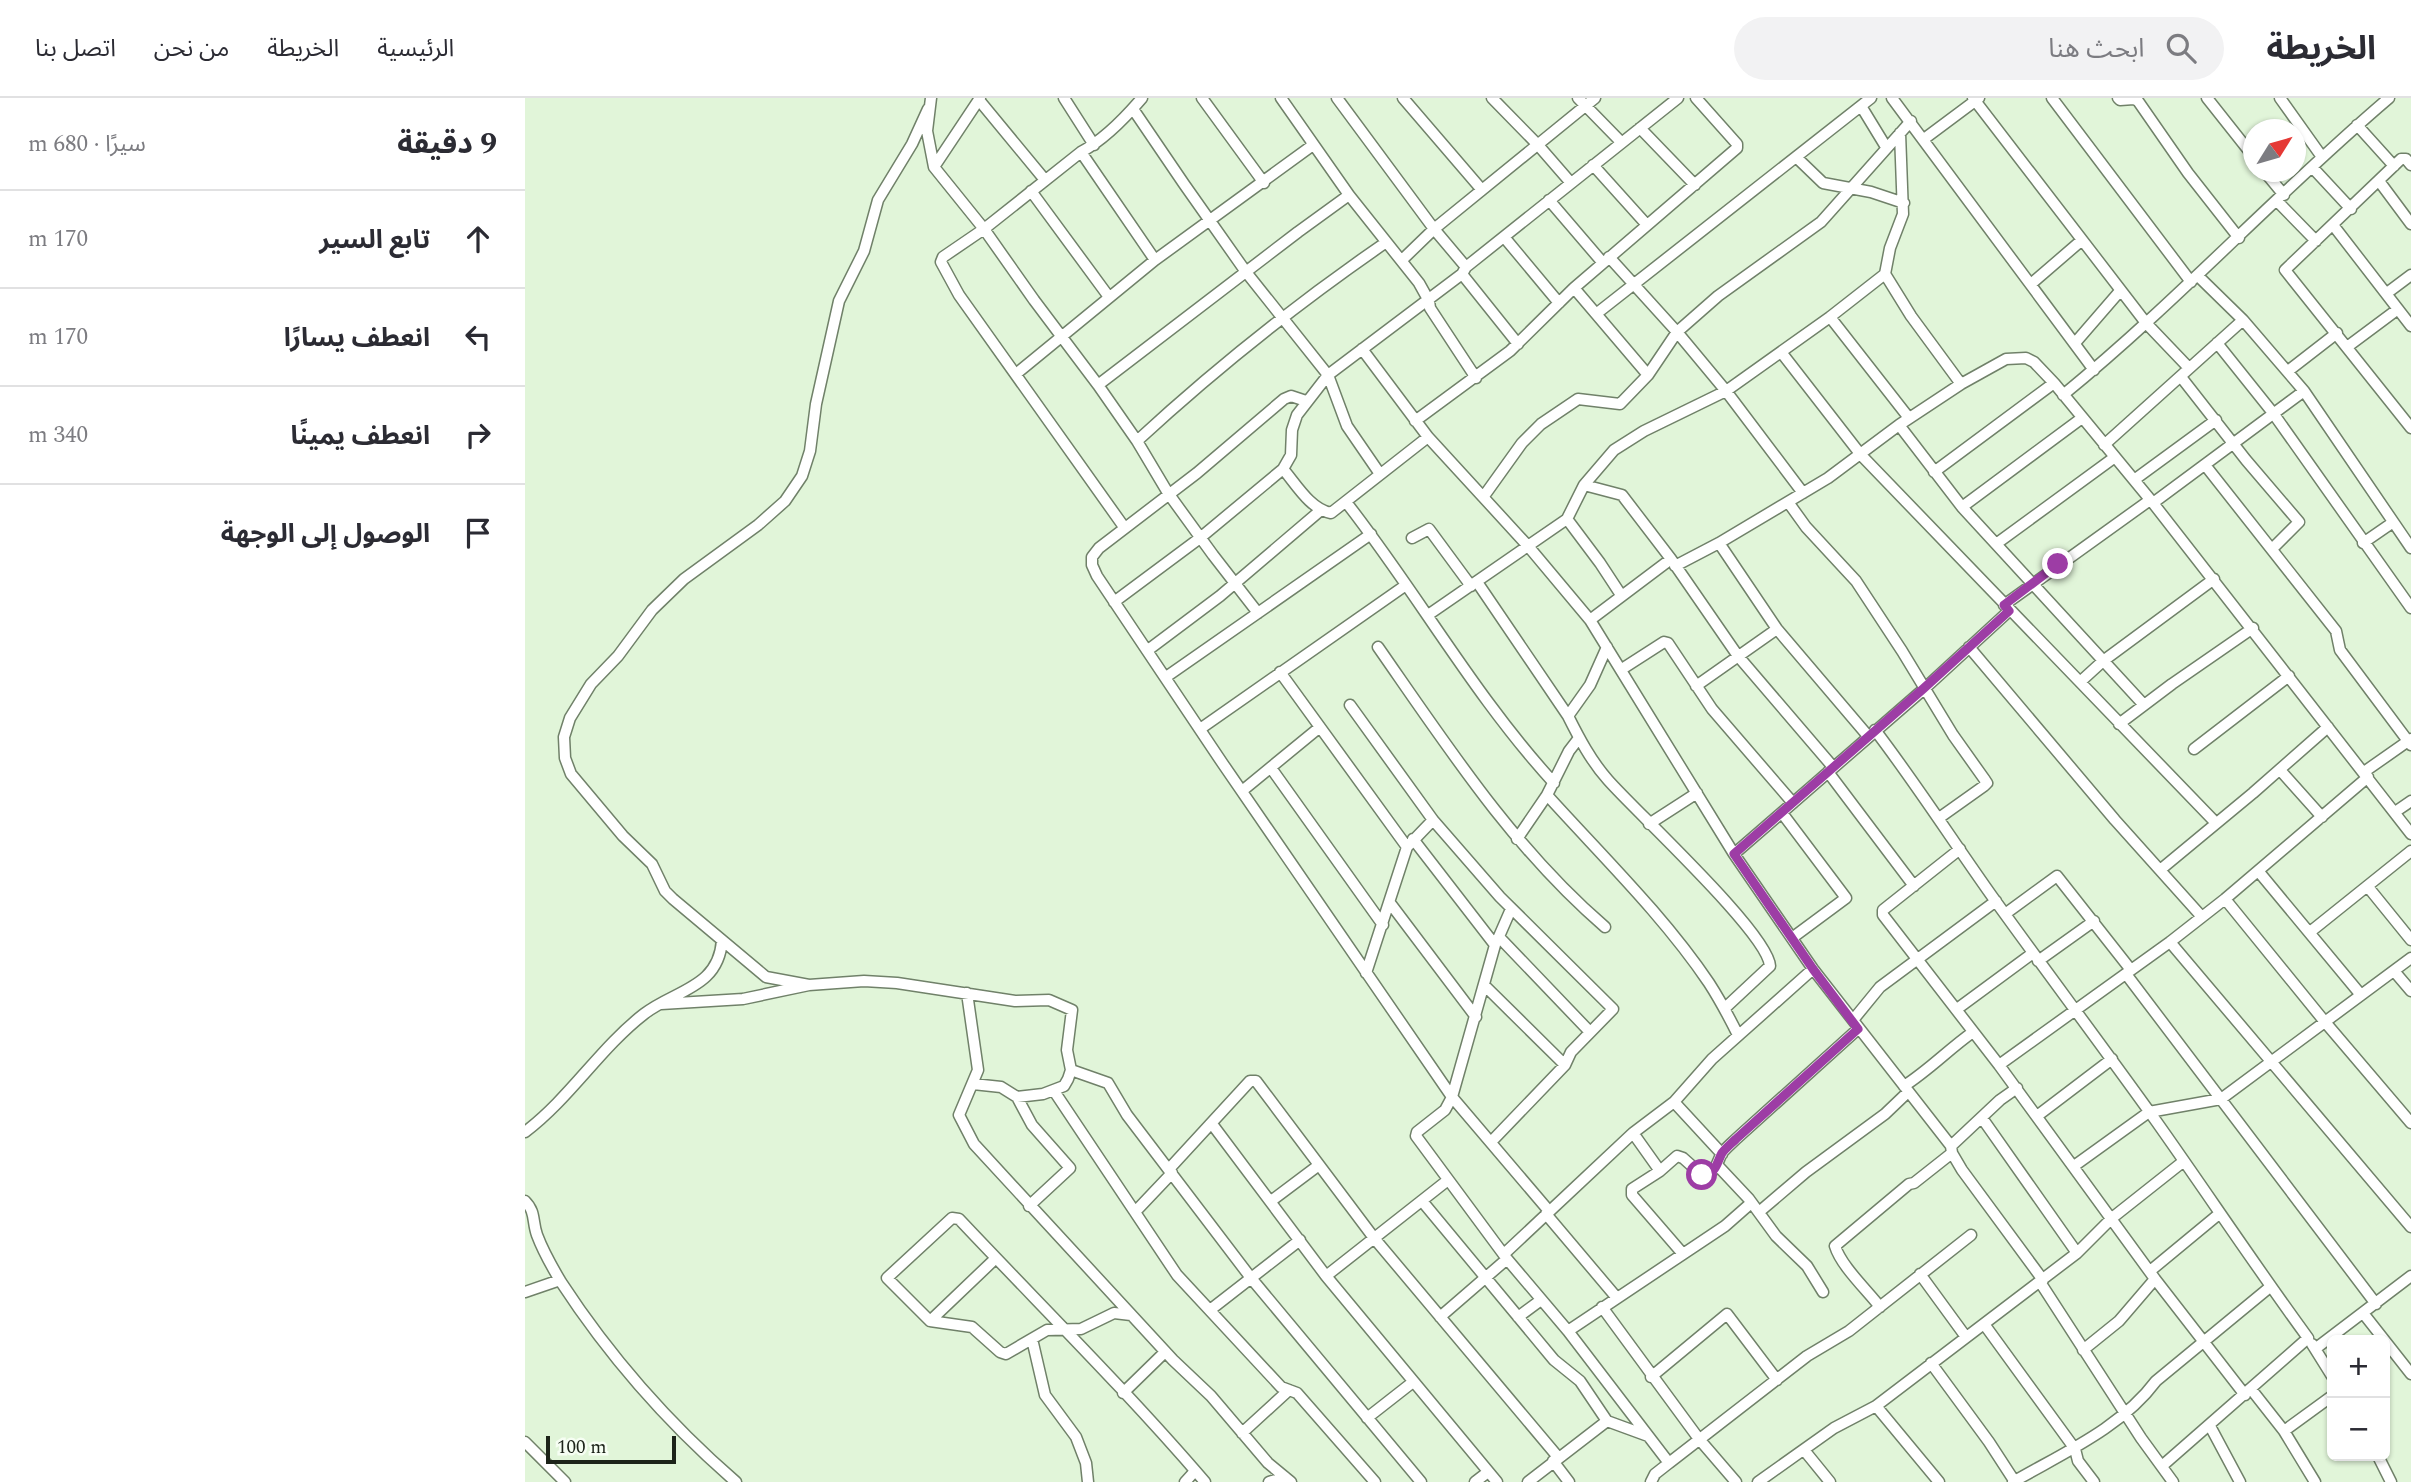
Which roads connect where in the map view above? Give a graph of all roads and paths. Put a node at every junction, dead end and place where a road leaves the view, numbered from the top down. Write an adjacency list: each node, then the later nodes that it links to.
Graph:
1 (1064, 98): 33 (street)
2 (1141, 98): 25 (street)
3 (1202, 98): 48 (street)
4 (1280, 98): 34 (street)
5 (1336, 98): 64 (street)
6 (1403, 98): 52 (street)
7 (1492, 98): 35 (street)
8 (1595, 98): 21 (street)
9 (1657, 98): 24 (street)
10 (1678, 98): 24 (street)
11 (1696, 98): 50 (street)
12 (1871, 98): 23 (street)
13 (1892, 98): 26 (street)
14 (2052, 98): 77 (street)
15 (2118, 98): 66 (street)
16 (2280, 98): 39 (street)
17 (2389, 98): 27 (street)
18 (980, 99): 43 (street); 45 (street)
19 (1976, 99): 30 (street); 67 (street)
20 (2209, 99): 32 (street)
21 (1582, 102): 31 (street); 35 (street)
22 (929, 103): 43 (street); 233 (street)
23 (1861, 106): 36 (street); 38 (street)
24 (1666, 107): 28 (street)
25 (1133, 109): 33 (street); 59 (street)
26 (1911, 121): 29 (street); 30 (street)
27 (2357, 125): 39 (street); 42 (street)
28 (1640, 128): 31 (street); 50 (street)
29 (1900, 133): 36 (street); 57 (street)
30 (1924, 139): 79 (street)
31 (1621, 142): 40 (street)
32 (2243, 143)
33 (1094, 145): 37 (street)
34 (1313, 145): 48 (street); 54 (street)
35 (1538, 145): 49 (street); 52 (street)
36 (1886, 147): 51 (street)
37 (1081, 152): 45 (street); 70 (street)
38 (1796, 157): 51 (street); 78 (street)
39 (2322, 157): 44 (street)
40 (1593, 165): 49 (street); 61 (street)
41 (2411, 165): 42 (street)
42 (2394, 166): 46 (street)
43 (934, 167): 63 (street)
44 (2312, 167): 55 (street); 58 (street)
45 (1045, 180): 53 (street)
46 (2379, 181): 58 (street); 60 (street)
47 (2271, 182): 55 (street)
48 (1264, 183): 59 (street)
49 (1571, 183): 56 (street)
50 (1695, 185): 61 (street)
51 (1851, 188): 57 (street); 93 (street)
52 (1482, 190): 64 (street)
53 (1031, 191): 63 (street); 83 (street)
54 (1349, 195): 69 (street); 74 (street)
55 (2281, 198): 66 (street); 68 (street)
56 (1549, 200): 65 (street); 72 (street)
57 (1904, 202): 75 (street)
58 (2351, 209): 62 (street)
59 (1210, 221): 70 (street); 74 (street)
60 (2411, 224)
61 (1647, 225): 72 (street)
62 (2333, 226): 68 (street); 82 (street)
63 (984, 229): 95 (street); 105 (street)
64 (1434, 229): 71 (street); 73 (street)
65 (1504, 237): 73 (street); 85 (street)
66 (2239, 238): 77 (street)
67 (2083, 240): 79 (street); 81 (street)
68 (2316, 241): 94 (street)
69 (1385, 243): 71 (street); 88 (street)
70 (1155, 260): 83 (street)
71 (1402, 260): 84 (street)
72 (1606, 260): 78 (street); 80 (street)
73 (1464, 271): 84 (street); 98 (street)
74 (1246, 272): 88 (street); 112 (street)
75 (1885, 274): 89 (street); 111 (street)
76 (2411, 275): 82 (street)
77 (2194, 279): 90 (street); 91 (street)
78 (1632, 284): 87 (street); 93 (street)
79 (2031, 284): 96 (street)
80 (1574, 288): 85 (street); 87 (street)
81 (2120, 291): 91 (street); 96 (street)
82 (2387, 293): 86 (street)
83 (1109, 297): 95 (street)
84 (1429, 301): 100 (street); 109 (street)
85 (1559, 303): 98 (street)
86 (2398, 309): 92 (street); 99 (street)
87 (1596, 314): 107 (street)
88 (1283, 317): 106 (street); 125 (street)
89 (1830, 317): 101 (street); 118 (street)
90 (2243, 320): 97 (street); 104 (street)
91 (2145, 323): 102 (street); 103 (street)
92 (2411, 326)
93 (1677, 332): 107 (street); 113 (street)
94 (2337, 333): 99 (street); 104 (street)
95 (1062, 336): 105 (street); 112 (street)
96 (2075, 343): 103 (street)
97 (2217, 343): 102 (street); 117 (street)
98 (1518, 344): 109 (street)
99 (2347, 347): 123 (street)
100 (1362, 349): 106 (street); 121 (street)
101 (1781, 352): 113 (street); 128 (street)
102 (2189, 368): 108 (street)
103 (2094, 370): 115 (street)
104 (2288, 372): 114 (street)
105 (1016, 374): 146 (street)
106 (1328, 375): 116 (street); 133 (street)
107 (1648, 375): 138 (street)
108 (2181, 377): 120 (street); 127 (street)
109 (1476, 378): 121 (street)
110 (2054, 383): 111 (street); 115 (street); 132 (street)
111 (1961, 384): 118 (street)
112 (1098, 385): 125 (street)
113 (1726, 391): 135 (street); 137 (street)
114 (2304, 391): 117 (street); 145 (street)
115 (2063, 396): 119 (street)
116 (1306, 401): 131 (street); 136 (street)
117 (2273, 413): 126 (street); 150 (street)
118 (1909, 418): 122 (street)
119 (2082, 418): 127 (street); 142 (street)
120 (2216, 420): 126 (street); 134 (street)
121 (1415, 421): 124 (street)
122 (1899, 425): 128 (street); 132 (street)
123 (2411, 428)
124 (1428, 437): 133 (street); 138 (street)
125 (1137, 441): 136 (street)
126 (2234, 443): 130 (street); 155 (street)
127 (2104, 445): 129 (street)
128 (1861, 455): 137 (street); 164 (street)
129 (2115, 457): 134 (street); 152 (street)
130 (2205, 465): 139 (street); 155 (street)
131 (1283, 469): 143 (street); 148 (street)
132 (1934, 472): 142 (street)
133 (1380, 474): 140 (street)
134 (2134, 480): 139 (street)
135 (1584, 485): 144 (street); 156 (street)
136 (1168, 493): 146 (street); 148 (street)
137 (1803, 493): 141 (street)
138 (1484, 496): 153 (street)
139 (2152, 501): 157 (street); 159 (street)
140 (1346, 502): 143 (street); 147 (street)
141 (1787, 502): 151 (street); 183 (street)
142 (1962, 507): 152 (street)
143 (1321, 510): 158 (street)
144 (1567, 519): 153 (street); 162 (street)
145 (2392, 523): 150 (street); 154 (street)
146 (1124, 527): 163 (street)
147 (1371, 534): 160 (street); 166 (street)
148 (1200, 538): 158 (street); 163 (street)
149 (1412, 538): 161 (street)
150 (2363, 542): 165 (street)
151 (1719, 543): 156 (street); 170 (street)
152 (1996, 544): 159 (street)
153 (1528, 546): 161 (street); 168 (street)
154 (2411, 548)
155 (2272, 549): 193 (street)
156 (1673, 563): 162 (street); 175 (street)
157 (2214, 579): 169 (street); 176 (street)
158 (1235, 583): 166 (street); 174 (street)
159 (2033, 583): 164 (street); 176 (street)
160 (1406, 584): 167 (street); 178 (street)
161 (1474, 584): 167 (street); 186 (street)
162 (1621, 595): 168 (street)
163 (1114, 602): 174 (street)
164 (2007, 608): 173 (street); 181 (street)
165 (2411, 608)
166 (1258, 613): 180 (street)
167 (1428, 615): 199 (street)
168 (1590, 620): 172 (street)
169 (2253, 628): 179 (street); 185 (street)
170 (1777, 629): 175 (street); 191 (street)
171 (1378, 647): 213 (street)
172 (1607, 647): 177 (street); 186 (street)
173 (1969, 647): 183 (street); 218 (street)
174 (1147, 650): 180 (street)
175 (1738, 656): 182 (street); 196 (street)
176 (2103, 661): 181 (street); 185 (street)
177 (1622, 669): 182 (street); 201 (street)
178 (1280, 672): 188 (street); 190 (street)
179 (2289, 676): 189 (street); 194 (street)
180 (1166, 677): 190 (street)
181 (2080, 682): 187 (street)
182 (1696, 686): 204 (street)
183 (1923, 689): 191 (street); 208 (street)
184 (1350, 705): 209 (street)
185 (2144, 705): 187 (street)
186 (1568, 716): 192 (street)
187 (2119, 724): 210 (street)
188 (1320, 727): 195 (street); 214 (street)
189 (2328, 727): 197 (street); 198 (street)
190 (1200, 729): 200 (street)
191 (1872, 733): 196 (street); 208 (street)
192 (1579, 738): 199 (street); 211 (street)
193 (2410, 742): 198 (street)
194 (2194, 749)
195 (1271, 768): 200 (street); 229 (street)
196 (1831, 769): 204 (street); 220 (street)
197 (2280, 770): 207 (street); 210 (street)
198 (2366, 774): 205 (street); 207 (street)
199 (1554, 783): 202 (street)
200 (1243, 791): 243 (street)
201 (1697, 793): 211 (street); 217 (street)
202 (1548, 795): 213 (street); 250 (street)
203 (2411, 801): 205 (street)
204 (1793, 803): 206 (street)
205 (2395, 812): 212 (street)
206 (1782, 813): 217 (street); 232 (street)
207 (2322, 817): 219 (street)
208 (1939, 818): 215 (street)
209 (1433, 820): 214 (street); 225 (street)
210 (2216, 823): 218 (street)
211 (1649, 824): 250 (street)
212 (2411, 834)
213 (1517, 839): 230 (street)
214 (1410, 843): 224 (street); 235 (street)
215 (1960, 849): 220 (street); 223 (street)
216 (2411, 851): 221 (street)
217 (1734, 854): 232 (street)
218 (2160, 870): 227 (street)
219 (2259, 872): 222 (street); 231 (street)
220 (1914, 886): 239 (street)
221 (2368, 887): 231 (street); 234 (street)
222 (2225, 899): 227 (street); 254 (street)
223 (1996, 901): 226 (street); 239 (street)
224 (1390, 903): 229 (street); 253 (street)
225 (1511, 909): 235 (street); 256 (street)
226 (2005, 914): 228 (street); 237 (street)
227 (2202, 917): 236 (street)
228 (2094, 921): 237 (street); 242 (street)
229 (1383, 925): 243 (street)
230 (1605, 927)
231 (2311, 932): 248 (street)
232 (1792, 938): 240 (street)
233 (722, 940): 244 (street); 249 (street)
234 (2411, 940)
235 (1497, 941): 245 (street); 256 (street)
236 (2170, 942): 242 (street); 260 (street)
237 (2035, 957): 251 (street); 252 (street)
238 (2411, 958): 241 (street)
239 (1917, 959): 251 (street); 255 (street)
240 (1813, 969): 255 (street); 258 (street)
241 (2394, 971): 246 (street); 248 (street)
242 (2128, 972): 252 (street); 270 (street)
243 (1366, 973): 269 (street)
244 (809, 985): 247 (street); 249 (street)
245 (1484, 985): 253 (street); 261 (street)
246 (2411, 991)
247 (967, 993): 263 (street); 264 (street)
248 (2361, 995): 254 (street)
249 (661, 1004): 277 (street)
250 (1725, 1008): 258 (street)
251 (1957, 1009): 257 (street)
252 (2074, 1011): 259 (street); 262 (street)
253 (1476, 1017): 269 (street)
254 (2325, 1022): 260 (street); 275 (street)
255 (1856, 1025): 266 (street); 281 (street)
256 (1590, 1032): 261 (street)
257 (1973, 1032): 262 (street); 266 (street)
258 (1738, 1035): 271 (street)
259 (2112, 1059): 272 (street); 273 (street)
260 (2270, 1061): 270 (street); 299 (street)
261 (1565, 1065): 279 (street)
262 (1999, 1065): 265 (street)
263 (1071, 1070): 267 (street); 286 (street)
264 (973, 1084): 268 (street); 293 (street)
265 (2017, 1088): 273 (street); 274 (street)
266 (1906, 1089): 280 (street); 295 (street)
267 (1054, 1091): 268 (street); 294 (street)
268 (1017, 1097): 293 (street)
269 (1452, 1097): 279 (street); 288 (street)
270 (2221, 1099): 272 (street); 320 (street)
271 (1674, 1102): 278 (street); 281 (street)
272 (2149, 1112): 282 (street); 285 (street)
273 (2037, 1116): 285 (street)
274 (1982, 1118): 280 (street); 304 (street)
275 (2411, 1123)
276 (1212, 1124): 283 (street); 286 (street); 290 (street)
277 (525, 1132)
278 (1633, 1133): 287 (street); 296 (street)
279 (1491, 1142): 296 (street)
280 (1951, 1149): 314 (street); 322 (street)
281 (1722, 1154): 284 (street)
282 (2185, 1161): 297 (street); 298 (street)
283 (1319, 1165): 290 (street); 301 (street)
284 (1718, 1166): 287 (street); 292 (street)
285 (2074, 1166): 298 (street)
286 (1170, 1171): 294 (street); 310 (street)
287 (1660, 1171): 303 (street)
288 (1448, 1180): 291 (street); 305 (street)
289 (525, 1201): 313 (street)
290 (1271, 1201): 302 (street)
291 (1422, 1201): 301 (street); 311 (street)
292 (1750, 1204): 295 (street); 303 (street)
293 (1030, 1206): 325 (street)
294 (1135, 1212): 323 (street)
295 (1759, 1212): 317 (street)
296 (1548, 1213): 305 (street); 318 (street)
297 (2219, 1214): 308 (street); 315 (street)
298 (2112, 1218): 304 (street); 308 (street)
299 (2411, 1227)
300 (1971, 1235): 307 (street)
301 (1374, 1238): 309 (street); 326 (street)
302 (1300, 1240): 309 (street); 310 (street)
303 (1683, 1254): 318 (street)
304 (2077, 1254): 314 (street)
305 (1506, 1257): 311 (street); 319 (street)
306 (996, 1258): 328 (street); 328 (street); 330 (street)
307 (1920, 1274): 322 (street); 332 (street)
308 (2152, 1275): 335 (street); 337 (street)
309 (1326, 1276): 344 (street)
310 (1251, 1278): 323 (street); 351 (street)
311 (1485, 1278): 326 (street); 327 (street)
312 (2410, 1279): 320 (street)
313 (560, 1280): 316 (street); 369 (street)
314 (2041, 1281): 329 (street); 337 (street)
315 (2270, 1287): 333 (street); 335 (street)
316 (525, 1292)
317 (1823, 1292)
318 (1617, 1298): 321 (street)
319 (1542, 1300): 327 (street); 331 (street)
320 (2376, 1304): 324 (street)
321 (1602, 1307): 331 (street); 342 (street)
322 (1881, 1307): 343 (street)
323 (1210, 1310): 345 (street)
324 (2363, 1313): 336 (street); 341 (street)
325 (1131, 1315): 330 (street); 338 (street)
326 (1440, 1317): 361 (street)
327 (1518, 1317): 352 (street)
328 (930, 1321): 334 (street)
329 (1984, 1324): 332 (street); 359 (street)
330 (1063, 1329): 334 (street); 347 (street)
331 (1568, 1331): 356 (street)
332 (1966, 1337): 339 (street)
333 (2308, 1338): 336 (street); 346 (street)
334 (1032, 1339): 370 (street)
335 (2204, 1342): 346 (street); 350 (street)
336 (2315, 1349): 340 (street)
337 (2083, 1350): 350 (street)
338 (1165, 1352): 347 (street); 355 (street)
339 (1931, 1363): 349 (street); 385 (street)
340 (2327, 1368)
341 (2411, 1374)
342 (1651, 1377): 343 (street); 357 (street)
343 (1777, 1380): 357 (street)
344 (1413, 1382): 351 (street); 366 (street)
345 (1289, 1390): 355 (street); 374 (street)
346 (2248, 1392): 353 (street); 354 (street)
347 (1123, 1393): 365 (street)
348 (2329, 1398): 354 (street)
349 (1876, 1406): 360 (street); 384 (street)
350 (2125, 1411): 359 (street); 364 (street)
351 (1367, 1418): 375 (street)
352 (1607, 1421): 356 (street); 361 (street)
353 (2210, 1426): 364 (street); 388 (street)
354 (2284, 1431): 389 (street)
355 (1242, 1433): 367 (street)
356 (1650, 1437): 363 (street)
357 (1699, 1439): 363 (street); 381 (street)
358 (525, 1442): 368 (street)
359 (2075, 1449): 385 (street); 386 (street)
360 (1804, 1450): 382 (street); 383 (street)
361 (1555, 1459): 378 (street); 379 (street)
362 (2380, 1461): 390 (street)
363 (1669, 1463): 380 (street)
364 (2162, 1466): 387 (street)
365 (1195, 1471): 371 (street); 372 (street)
366 (1488, 1472): 376 (street); 377 (street)
367 (1288, 1479): 373 (street)
368 (565, 1482)
369 (736, 1482)
370 (1087, 1482)
371 (1185, 1482)
372 (1205, 1482)
373 (1269, 1482)
374 (1375, 1482)
375 (1421, 1482)
376 (1475, 1482)
377 (1497, 1482)
378 (1528, 1482)
379 (1569, 1482)
380 (1651, 1482)
381 (1736, 1482)
382 (1758, 1482)
383 (1831, 1482)
384 (1939, 1482)
385 (2014, 1482)
386 (2094, 1482)
387 (2173, 1482)
388 (2240, 1482)
389 (2315, 1482)
390 (2391, 1482)

